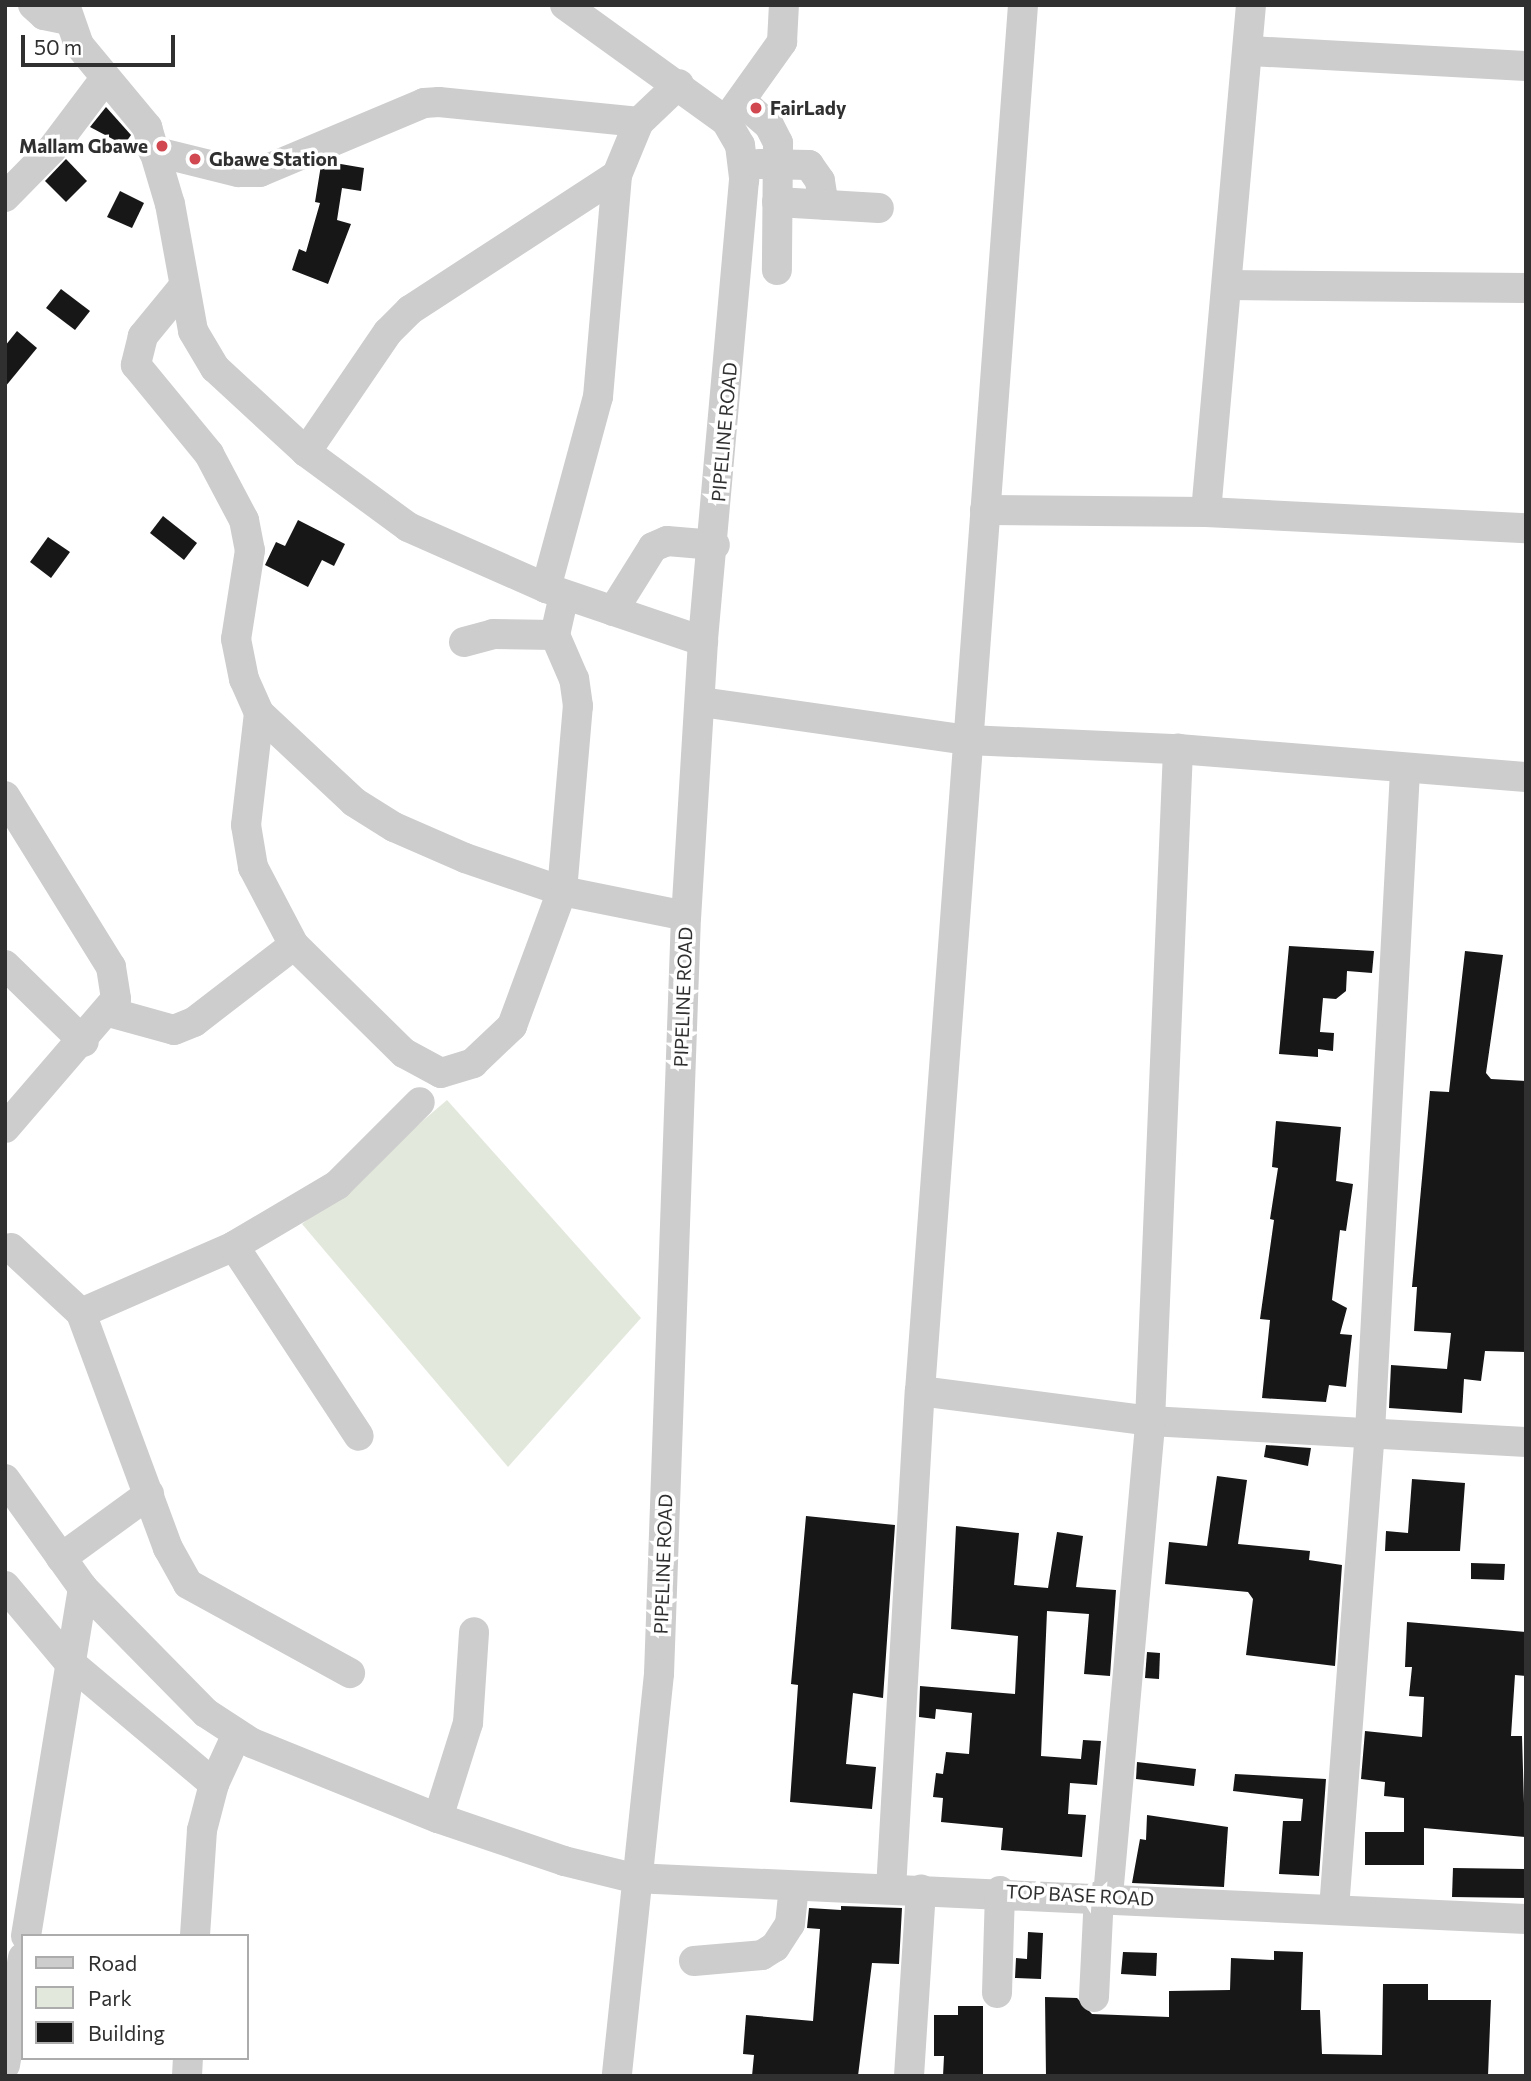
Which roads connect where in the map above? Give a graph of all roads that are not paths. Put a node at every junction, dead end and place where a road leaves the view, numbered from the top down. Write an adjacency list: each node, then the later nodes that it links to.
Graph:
1 (33, 5): 6 (street)
2 (565, 5): 10 (street, PIPELINE ROAD)
3 (784, 5): 11 (street)
4 (1023, 5): 26 (street)
5 (1251, 5): 7 (street)
6 (66, 12): 9 (street)
7 (1250, 51): 8 (street); 22 (street)
8 (1526, 66)
9 (104, 80): 13 (street); 17 (street)
10 (679, 84): 11 (street, PIPELINE ROAD); 12 (street)
11 (733, 111): 14 (street); 15 (street, PIPELINE ROAD)
12 (639, 122): 13 (street); 16 (street)
13 (153, 151): 23 (street)
14 (778, 162): 15 (street); 18 (street); 19 (street)
15 (744, 166): 29 (street, PIPELINE ROAD)
16 (617, 175): 25 (street); 30 (street)
17 (5, 197)
18 (778, 202): 19 (street); 21 (street)
19 (824, 205): 20 (street)
20 (878, 208)
21 (777, 270)
22 (1229, 285): 24 (street); 27 (street)
23 (184, 286): 25 (street); 36 (street)
24 (1526, 288)
25 (306, 452): 30 (street)
26 (985, 510): 27 (street); 37 (street)
27 (1206, 512): 28 (street)
28 (1526, 528)
29 (715, 545): 31 (street); 33 (street, PIPELINE ROAD)
30 (555, 592): 31 (street); 32 (street)
31 (613, 611): 33 (street)
32 (555, 635): 34 (street); 42 (street)
33 (703, 641): 35 (street, PIPELINE ROAD)
34 (464, 642)
35 (701, 702): 37 (street); 43 (street, PIPELINE ROAD)
36 (259, 713): 42 (street); 44 (street)
37 (968, 740): 38 (street); 53 (street)
38 (1178, 749): 39 (street); 54 (street)
39 (1405, 770): 40 (street); 55 (street)
40 (1526, 777)
41 (5, 796): 46 (street)
42 (562, 891): 43 (street); 44 (street)
43 (686, 916): 69 (street, PIPELINE ROAD)
44 (294, 945): 46 (street)
45 (5, 965): 47 (street)
46 (109, 1012): 47 (street)
47 (84, 1042): 49 (street)
48 (421, 1102): 50 (street)
49 (5, 1128)
50 (234, 1247): 52 (street); 56 (street)
51 (11, 1248): 52 (street)
52 (81, 1313): 59 (street)
53 (920, 1391): 54 (street); 71 (street)
54 (1150, 1421): 55 (street); 74 (street)
55 (1370, 1432): 57 (street); 75 (street)
56 (359, 1436)
57 (1526, 1442)
58 (5, 1479): 60 (street, TOP BASE ROAD)
59 (149, 1494): 60 (street); 65 (street)
60 (61, 1558): 62 (street, TOP BASE ROAD)
61 (5, 1586): 64 (street)
62 (83, 1588): 64 (street); 66 (street, TOP BASE ROAD)
63 (474, 1632): 68 (street)
64 (68, 1661): 67 (street); 77 (street)
65 (350, 1672)
66 (237, 1734): 67 (street); 68 (street, TOP BASE ROAD)
67 (214, 1784): 78 (street)
68 (438, 1818): 69 (street, TOP BASE ROAD)
69 (634, 1878): 70 (street, TOP BASE ROAD); 84 (street, PIPELINE ROAD)
70 (794, 1886): 71 (street, TOP BASE ROAD); 79 (street)
71 (891, 1889): 72 (street, TOP BASE ROAD)
72 (921, 1889): 73 (street, TOP BASE ROAD); 85 (street)
73 (1000, 1891): 74 (street, TOP BASE ROAD); 81 (street)
74 (1103, 1896): 75 (street, TOP BASE ROAD); 82 (street)
75 (1335, 1909): 76 (street, TOP BASE ROAD)
76 (1526, 1919)
77 (26, 1934)
78 (195, 1934)
79 (694, 1961)
80 (21, 1970): 83 (street)
81 (997, 1993)
82 (1094, 1997)
83 (5, 2065)
84 (617, 2076)
85 (909, 2076)

